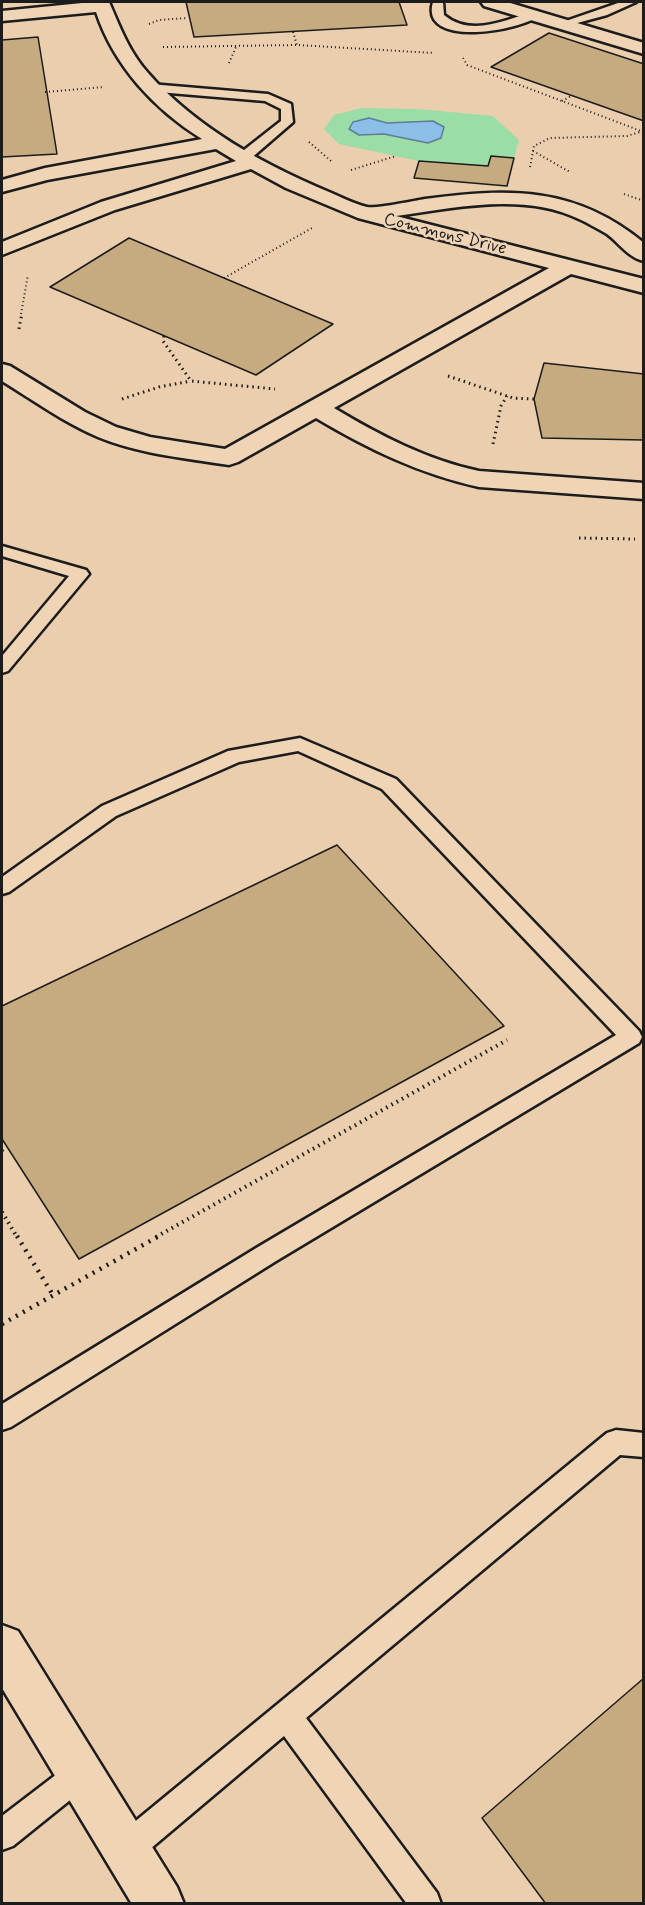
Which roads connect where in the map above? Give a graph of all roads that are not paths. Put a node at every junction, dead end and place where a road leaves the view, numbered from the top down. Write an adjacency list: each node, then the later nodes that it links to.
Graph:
1 (438, 2): 7 (lane)
2 (490, 2): 7 (street)
3 (630, 2): 9 (lane)
4 (635, 2): 6 (lane)
5 (101, 4): 8 (street); 11 (street)
6 (644, 4)
7 (536, 14): 9 (street)
8 (2, 16)
9 (566, 23): 10 (street)
10 (644, 49)
11 (148, 86): 12 (street); 13 (lane)
12 (219, 142): 13 (street, Commons Drive); 14 (street)
13 (249, 160): 15 (street, Commons Drive); 16 (street)
14 (2, 186)
15 (357, 210): 17 (street); 18 (street, Commons Drive)
16 (2, 249)
17 (644, 255)
18 (569, 266): 19 (street, Commons Drive); 21 (street)
19 (644, 286)
20 (2, 371): 21 (street)
21 (316, 408): 22 (street)
22 (644, 491)
23 (2, 551): 24 (lane)
24 (2, 667)
25 (2, 887): 26 (lane)
26 (2, 1418)
27 (644, 1445): 29 (lane)
28 (2, 1647): 30 (street)
29 (286, 1714): 32 (lane); 34 (lane)
30 (80, 1774): 31 (lane); 32 (street)
31 (2, 1835)
32 (126, 1849): 33 (street)
33 (160, 1904)
34 (426, 1904)

